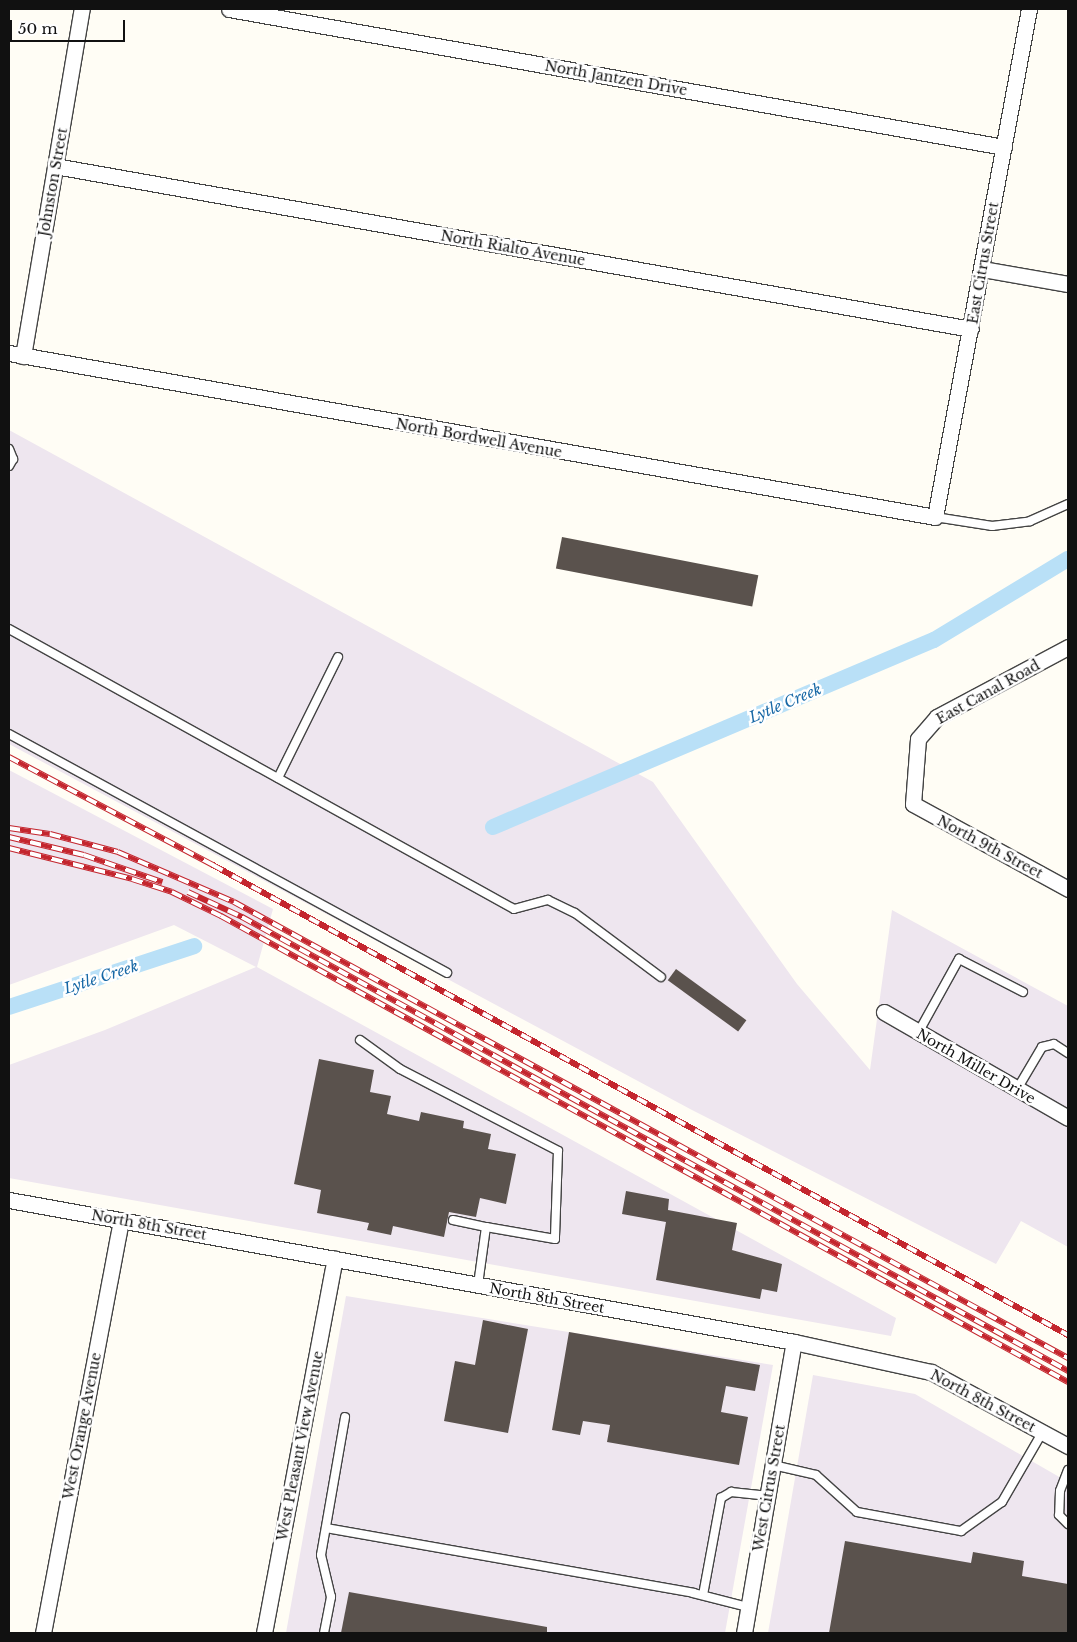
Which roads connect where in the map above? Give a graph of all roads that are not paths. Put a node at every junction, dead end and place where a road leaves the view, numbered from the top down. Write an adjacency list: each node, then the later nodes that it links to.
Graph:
1 (82, 9): 5 (street, Johnston Street)
2 (229, 9): 4 (street, North Jantzen Drive)
3 (1029, 9): 4 (street, East Citrus Street)
4 (1004, 147): 6 (street, East Citrus Street)
5 (55, 166): 8 (street, North Rialto Avenue); 9 (street, Johnston Street)
6 (982, 269): 7 (street); 8 (street, East Citrus Street)
7 (1068, 284)
8 (971, 329): 13 (street, East Citrus Street)
9 (16, 355): 13 (street, North Bordwell Avenue)
10 (9, 449): 11 (lane)
11 (9, 466)
12 (1068, 504): 13 (lane)
13 (935, 516)
14 (9, 629): 18 (lane)
15 (1067, 650): 19 (street, East Canal Road)
16 (338, 657): 18 (lane)
17 (9, 734): 21 (lane)
18 (278, 778): 22 (lane)
19 (912, 804): 20 (street, North 9th Street)
20 (1068, 889)
21 (447, 973)
22 (661, 976)
23 (1023, 992): 25 (lane)
24 (884, 1012): 25 (street, North Miller Drive)
25 (918, 1033): 28 (street, North Miller Drive)
26 (360, 1040): 33 (lane)
27 (1068, 1053): 28 (lane)
28 (1016, 1091): 29 (street, North Miller Drive)
29 (1068, 1118)
30 (9, 1200): 31 (street, North 8th Street)
31 (121, 1220): 34 (street, North 8th Street); 47 (street, West Orange Avenue)
32 (453, 1220): 33 (lane)
33 (486, 1227): 35 (lane)
34 (335, 1260): 35 (street, North 8th Street); 48 (street, West Pleasant View Avenue)
35 (478, 1285): 36 (street, North 8th Street)
36 (794, 1342): 38 (street, North 8th Street); 40 (street, West Citrus Street)
37 (345, 1417): 44 (lane)
38 (1042, 1432): 39 (street, North 8th Street); 40 (lane)
39 (1068, 1446)
40 (773, 1466): 42 (street, West Citrus Street)
41 (1068, 1470): 43 (lane)
42 (767, 1496): 45 (lane); 46 (street, West Citrus Street)
43 (1068, 1524)
44 (326, 1528): 45 (lane); 49 (lane)
45 (704, 1595): 46 (lane)
46 (748, 1607): 50 (street, West Citrus Street)
47 (43, 1633)
48 (264, 1633)
49 (324, 1633)
50 (744, 1633)

